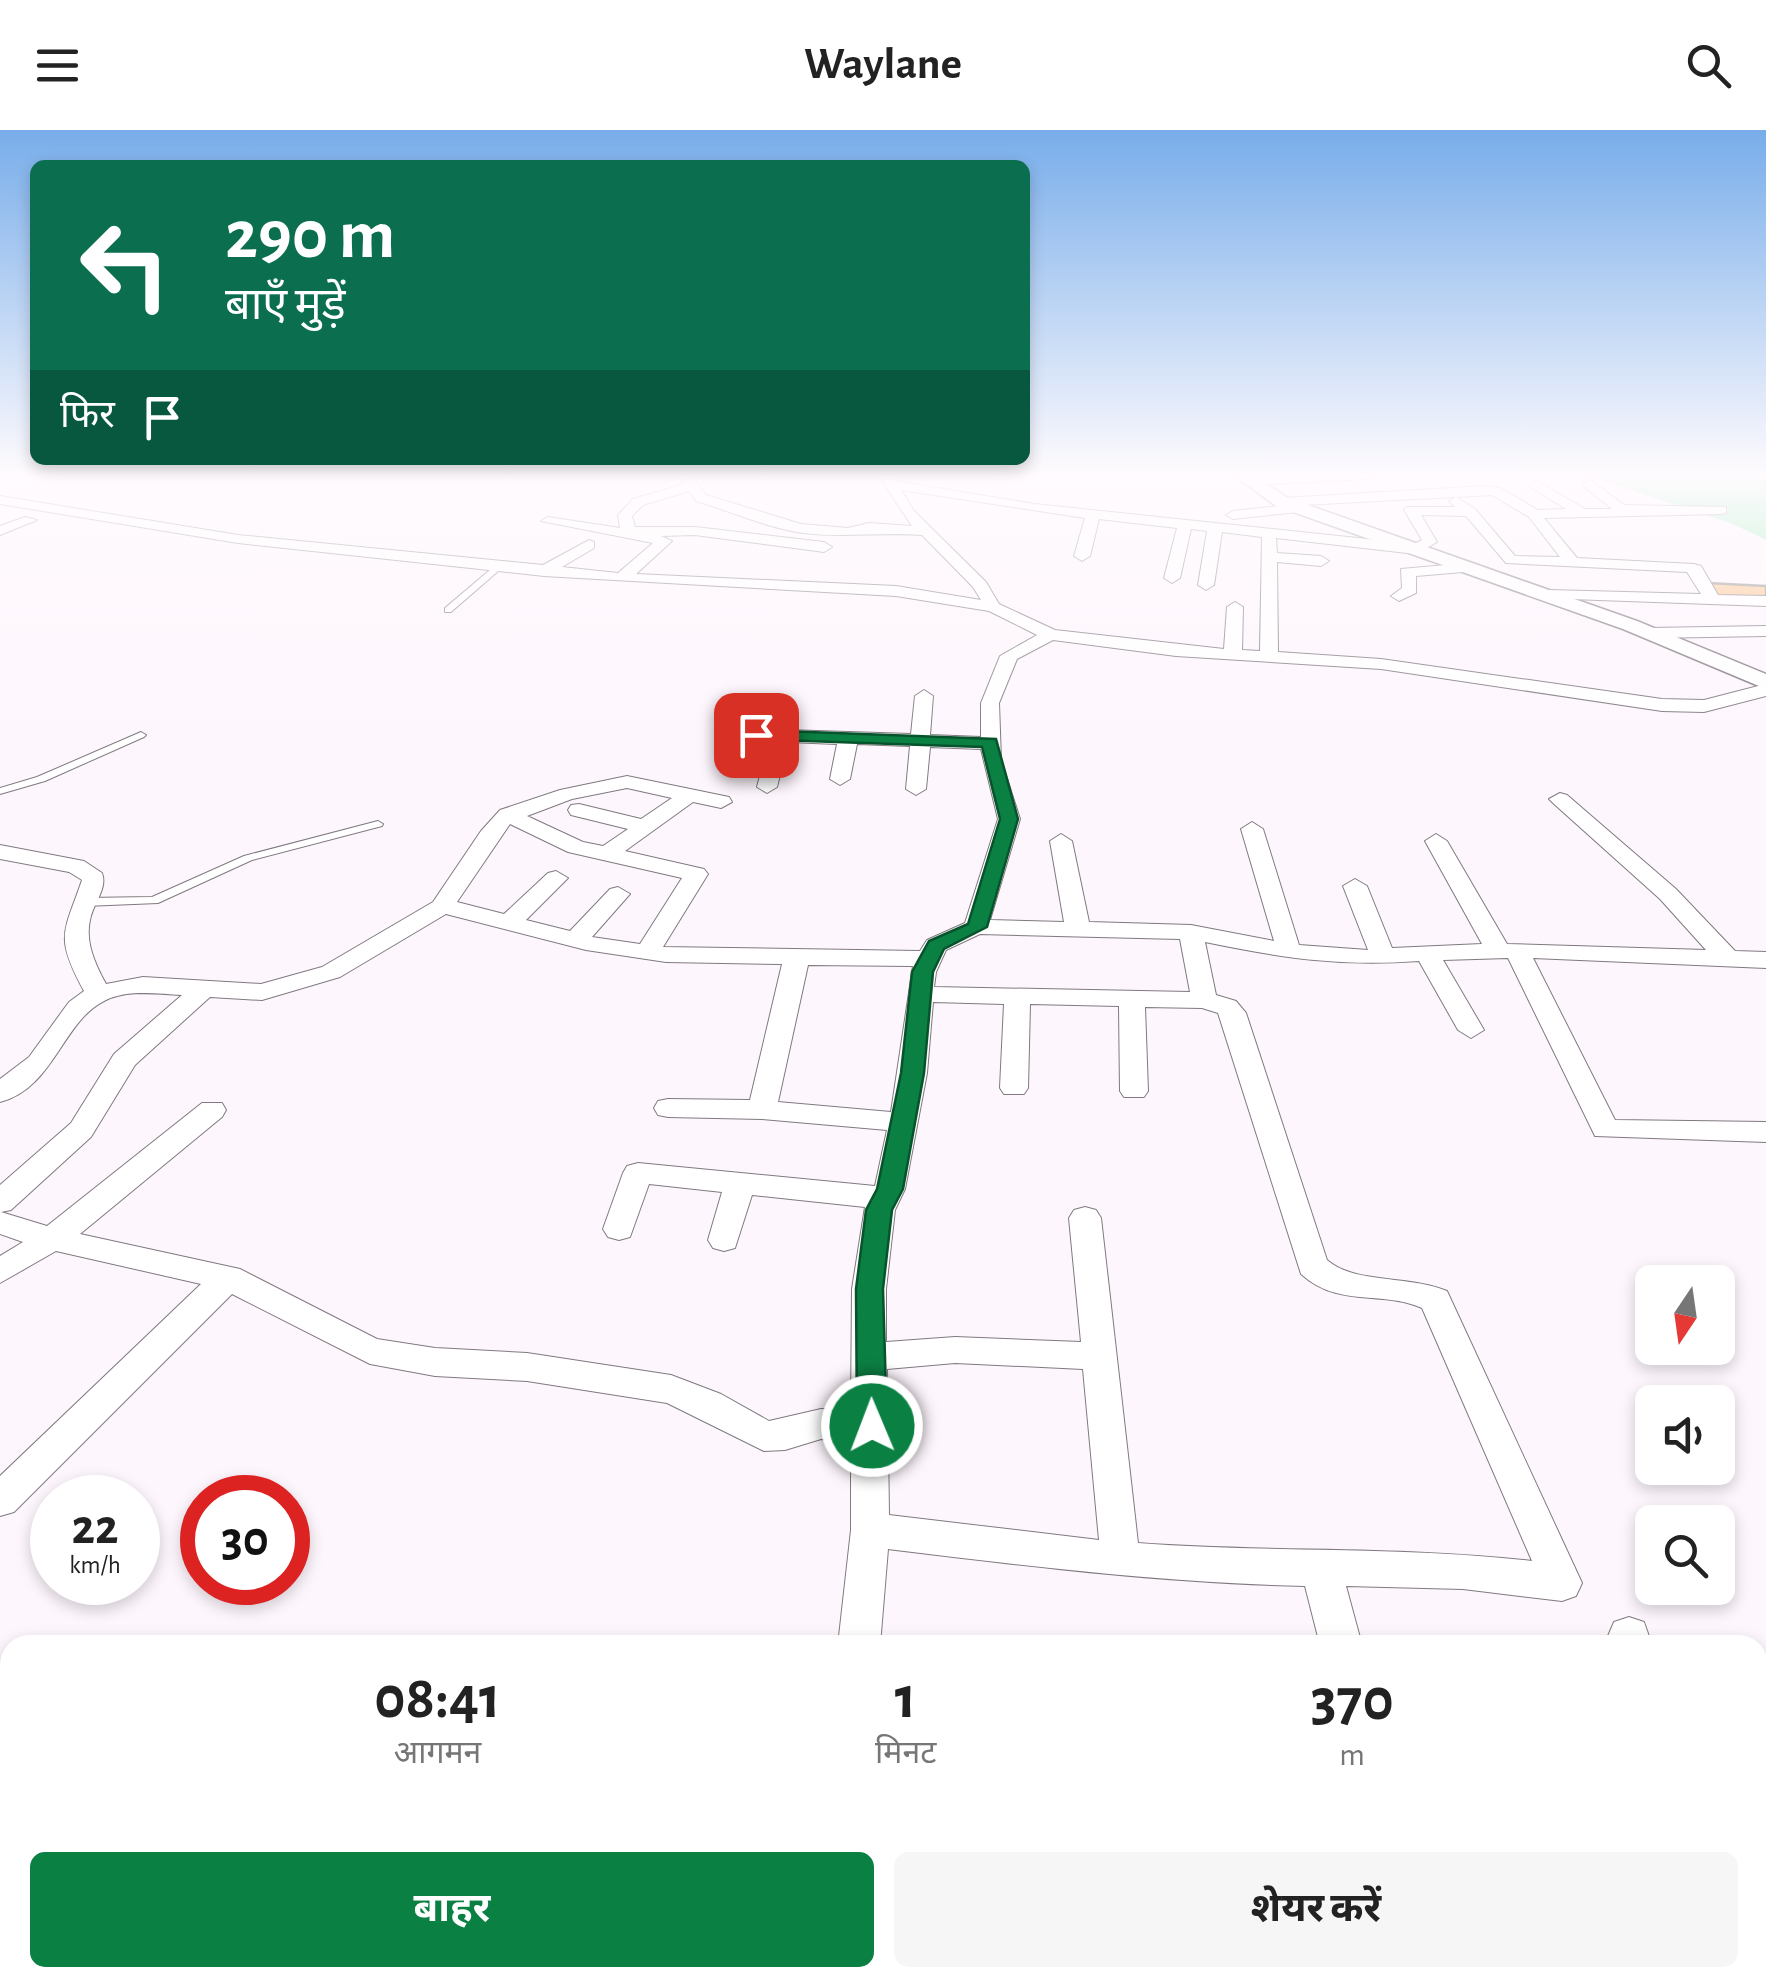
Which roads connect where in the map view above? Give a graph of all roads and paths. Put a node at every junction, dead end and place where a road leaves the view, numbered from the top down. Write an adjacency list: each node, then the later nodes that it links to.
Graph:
1 (456, 562): 13 (street)
2 (558, 562): 15 (street)
3 (642, 562): 16 (street)
4 (794, 562): 16 (street)
5 (828, 562): 23 (street)
6 (958, 562): 23 (street)
7 (1176, 562): 17 (street)
8 (1210, 562): 18 (street)
9 (1268, 562): 30 (street)
10 (1451, 562): 14 (street)
11 (1562, 562): 12 (street)
12 (1573, 562): 21 (street)
13 (500, 566): 15 (street); 25 (lane)
14 (1468, 568): 19 (street); 20 (street)
15 (544, 570): 16 (street)
16 (622, 578)
17 (1172, 578)
18 (1206, 585)
19 (1549, 595): 21 (street); 27 (street)
20 (1400, 596)
21 (1712, 599): 22 (street)
22 (1766, 600)
23 (992, 607): 28 (street)
24 (1235, 607): 29 (street)
25 (448, 610)
26 (1766, 631): 27 (street)
27 (1650, 633): 31 (street)
28 (1051, 635): 29 (street); 38 (street)
29 (1234, 656): 30 (street)
30 (1269, 656): 31 (street)
31 (1766, 686)
32 (924, 696): 37 (street)
33 (141, 735): 42 (lane)
34 (756, 735): 35 (street)
35 (780, 736): 36 (street); 40 (street)
36 (848, 738): 37 (street); 39 (street)
37 (920, 740): 38 (street); 41 (street)
38 (990, 743): 61 (street)
39 (840, 778)
40 (768, 787)
41 (916, 789)
42 (0, 791)
43 (690, 795): 45 (street); 47 (street); 49 (street)
44 (1560, 799): 70 (street)
45 (721, 802)
46 (579, 810): 49 (street)
47 (508, 816): 54 (street); 59 (street)
48 (378, 824): 58 (lane)
49 (646, 826): 54 (street)
50 (1252, 829): 66 (street)
51 (1062, 840): 62 (street)
52 (1436, 841): 65 (street)
53 (0, 852): 58 (street)
54 (608, 853): 67 (street)
55 (556, 878): 60 (street)
56 (1355, 886): 69 (street)
57 (618, 894): 64 (street)
58 (84, 902): 75 (street)
59 (443, 906): 60 (street); 74 (street)
60 (509, 923): 64 (street)
61 (976, 927): 62 (street); 72 (street)
62 (1078, 930): 63 (street)
63 (1191, 932): 66 (street); 79 (street)
64 (576, 940): 67 (street)
65 (1508, 950): 68 (street); 70 (street); 88 (street)
66 (1289, 951): 69 (street)
67 (647, 952): 71 (street)
68 (1427, 953): 69 (street); 80 (street)
69 (1383, 956)
70 (1727, 958): 73 (street)
71 (796, 960): 72 (street); 86 (street)
72 (929, 960): 76 (street)
73 (1766, 960)
74 (206, 987): 75 (street); 91 (street)
75 (98, 993): 83 (street)
76 (920, 994): 77 (street); 87 (street)
77 (1017, 996): 78 (street); 81 (street)
78 (1132, 998): 79 (street); 82 (street)
79 (1204, 1000): 105 (street)
80 (1471, 1030)
81 (1014, 1088)
82 (1134, 1091)
83 (0, 1093)
84 (668, 1108): 86 (street)
85 (212, 1110): 95 (street)
86 (762, 1110): 87 (street)
87 (903, 1122): 90 (street)
88 (1766, 1132)
89 (740, 1184): 90 (street); 94 (street); 96 (street)
90 (886, 1198): 100 (street)
91 (0, 1202)
92 (1085, 1218): 99 (street)
93 (0, 1223): 95 (street)
94 (619, 1229)
95 (52, 1239): 97 (street); 98 (street)
96 (724, 1240)
97 (0, 1271)
98 (228, 1278): 101 (street); 102 (street)
99 (1099, 1356): 100 (street); 104 (street)
100 (871, 1357): 101 (street)
101 (872, 1426): 103 (street)
102 (0, 1500)
103 (870, 1530): 104 (street); 106 (street)
104 (1120, 1558): 105 (street)
105 (1321, 1570): 107 (street)
106 (860, 1635)
107 (1338, 1635)

